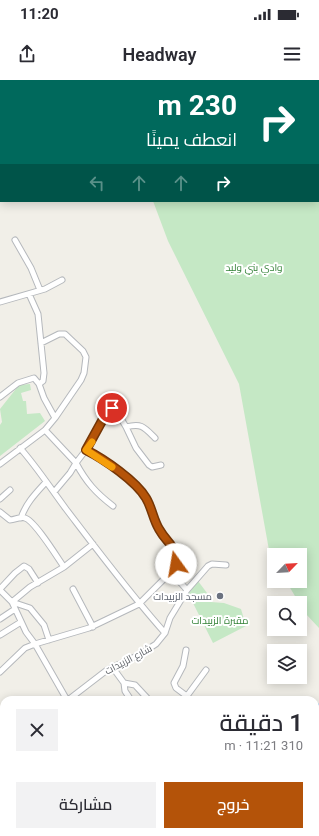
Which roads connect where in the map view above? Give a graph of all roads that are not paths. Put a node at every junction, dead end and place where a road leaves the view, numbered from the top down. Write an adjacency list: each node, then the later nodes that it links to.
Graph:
1 (15, 240): 3 (street)
2 (62, 280): 3 (street)
3 (40, 290): 4 (street)
4 (28, 294): 5 (street); 6 (street)
5 (0, 302)
6 (41, 343): 7 (street); 9 (street)
7 (38, 384): 8 (street); 9 (street)
8 (0, 397)
9 (55, 418): 11 (street)
10 (126, 427): 12 (street); 14 (street); 17 (street)
11 (45, 430): 13 (street); 15 (street)
12 (156, 438)
13 (20, 448): 16 (street); 18 (street)
14 (86, 450): 15 (street); 28 (street)
15 (76, 463): 20 (street); 22 (street)
16 (0, 464)
17 (161, 465)
18 (46, 482): 20 (street); 24 (street)
19 (10, 490): 21 (street)
20 (54, 492): 25 (street)
21 (0, 499)
22 (113, 506)
23 (0, 512): 24 (street)
24 (21, 518): 27 (street)
25 (93, 544): 27 (street); 34 (street)
26 (226, 565): 32 (street, شارع الزبيدات)
27 (64, 567): 29 (street)
28 (172, 572): 32 (street); 34 (street)
29 (38, 583): 30 (street); 33 (street)
30 (0, 589): 33 (street)
31 (73, 589): 38 (street)
32 (187, 590): 39 (street, شارع الزبيدات)
33 (12, 602): 35 (street); 41 (street)
34 (139, 604): 38 (street); 39 (street)
35 (15, 609): 36 (street); 37 (street)
36 (0, 619)
37 (21, 622): 40 (street); 42 (street)
38 (93, 627): 41 (street)
39 (165, 633): 44 (street, شارع الزبيدات)
40 (0, 635)
41 (49, 640): 42 (street)
42 (35, 644): 46 (street); 48 (street)
43 (186, 650): 52 (street)
44 (113, 668): 47 (street); 49 (street, شارع الزبيدات)
45 (206, 670): 53 (street)
46 (0, 672)
47 (124, 683): 50 (street); 51 (street)
48 (65, 696)
49 (72, 696)
50 (128, 696)
51 (145, 696)
52 (183, 696)
53 (186, 696)

